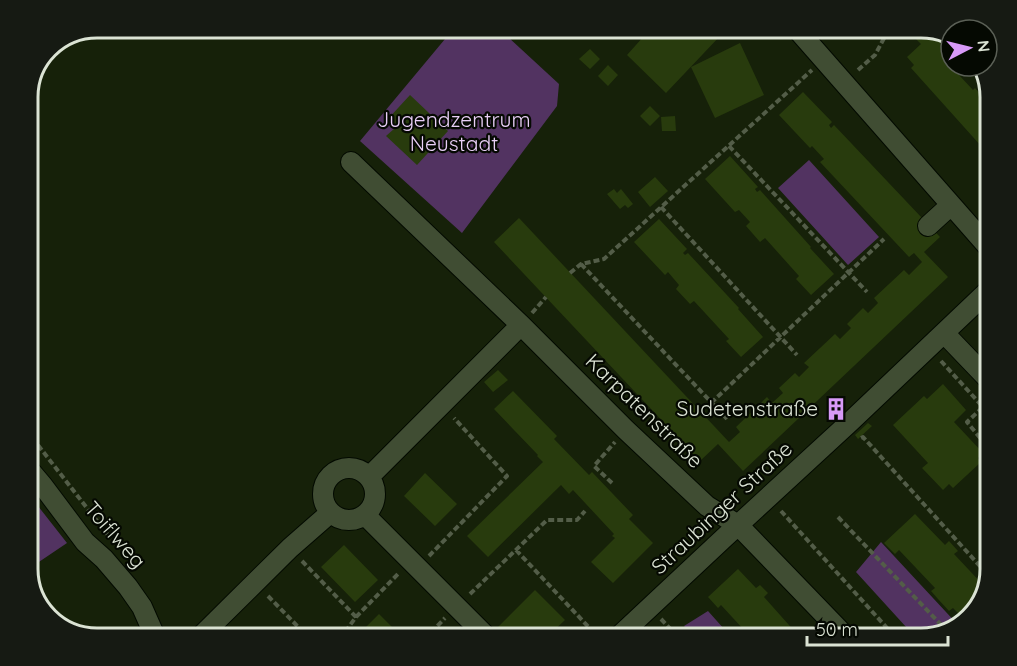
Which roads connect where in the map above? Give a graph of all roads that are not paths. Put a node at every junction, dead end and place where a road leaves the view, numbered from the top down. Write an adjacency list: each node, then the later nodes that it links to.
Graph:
1 (805, 38): 3 (street)
2 (351, 162): 7 (street, Karpatenstraße)
3 (951, 205): 4 (street); 5 (street)
4 (928, 226)
5 (980, 238)
6 (980, 299): 8 (street, Straubinger Straße)
7 (521, 325): 10 (street); 14 (street, Karpatenstraße)
8 (944, 333): 9 (street); 14 (street, Straubinger Straße)
9 (980, 371)
10 (369, 477): 12 (street); 13 (street)
11 (38, 480): 15 (street, Toiflweg)
12 (330, 513): 13 (street); 16 (street)
13 (365, 515): 17 (street)
14 (738, 525): 18 (street, Straubinger Straße); 19 (street)
15 (151, 628)
16 (209, 628)
17 (478, 628)
18 (628, 628)
19 (837, 628)

